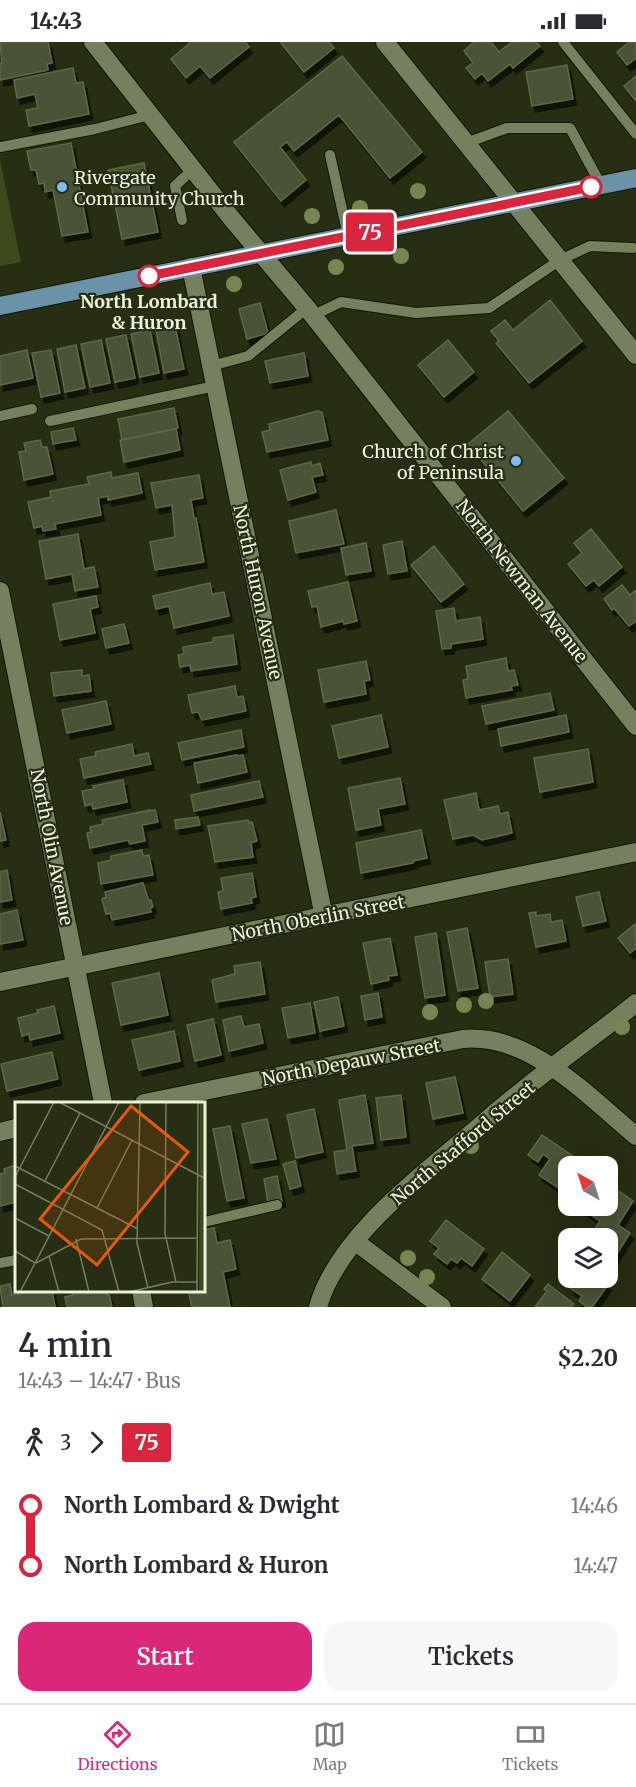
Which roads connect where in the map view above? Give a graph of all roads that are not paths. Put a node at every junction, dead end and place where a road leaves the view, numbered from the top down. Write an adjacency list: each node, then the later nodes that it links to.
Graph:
1 (93, 42): 4 (street, North Newman Avenue)
2 (385, 42): 6 (street)
3 (563, 42): 5 (lane)
4 (150, 114): 7 (lane); 9 (street, North Newman Avenue)
5 (635, 130)
6 (466, 143): 11 (lane); 12 (street)
7 (0, 147)
8 (330, 155): 14 (lane)
9 (193, 169): 13 (lane); 16 (street, North Newman Avenue)
10 (636, 178): 11 (main road)
11 (601, 185): 12 (main road)
12 (514, 202): 14 (main road); 17 (street)
13 (182, 220)
14 (348, 236): 16 (main road)
15 (633, 248): 17 (lane)
16 (262, 254): 18 (main road); 20 (street, North Newman Avenue)
17 (560, 260): 20 (lane); 21 (street)
18 (191, 267): 19 (main road); 22 (street, North Huron Avenue)
19 (0, 306)
20 (310, 312): 22 (lane); 28 (street, North Newman Avenue)
21 (636, 355)
22 (211, 366): 23 (street, North Huron Avenue)
23 (215, 386): 26 (lane); 30 (street, North Huron Avenue)
24 (32, 410): 25 (lane)
25 (0, 416)
26 (50, 421)
27 (0, 591): 31 (street, North Olin Avenue)
28 (636, 726)
29 (636, 852): 30 (street, North Oberlin Street)
30 (324, 917): 31 (street, North Oberlin Street)
31 (76, 967): 32 (street, North Oberlin Street); 35 (street, North Olin Avenue)
32 (0, 982)
33 (636, 1003): 34 (street, North Stafford Street)
34 (553, 1067): 36 (street, North Depauw Street); 39 (street, North Depauw Street); 42 (street, North Stafford Street)
35 (103, 1102)
36 (149, 1102)
37 (15, 1128): 38 (street)
38 (0, 1132)
39 (636, 1136)
40 (277, 1205): 41 (lane)
41 (206, 1222)
42 (356, 1242): 47 (street, North Stafford Street); 48 (street)
43 (15, 1260): 44 (lane)
44 (0, 1263)
45 (141, 1292): 46 (street)
46 (144, 1307)
47 (318, 1307)
48 (442, 1307)

